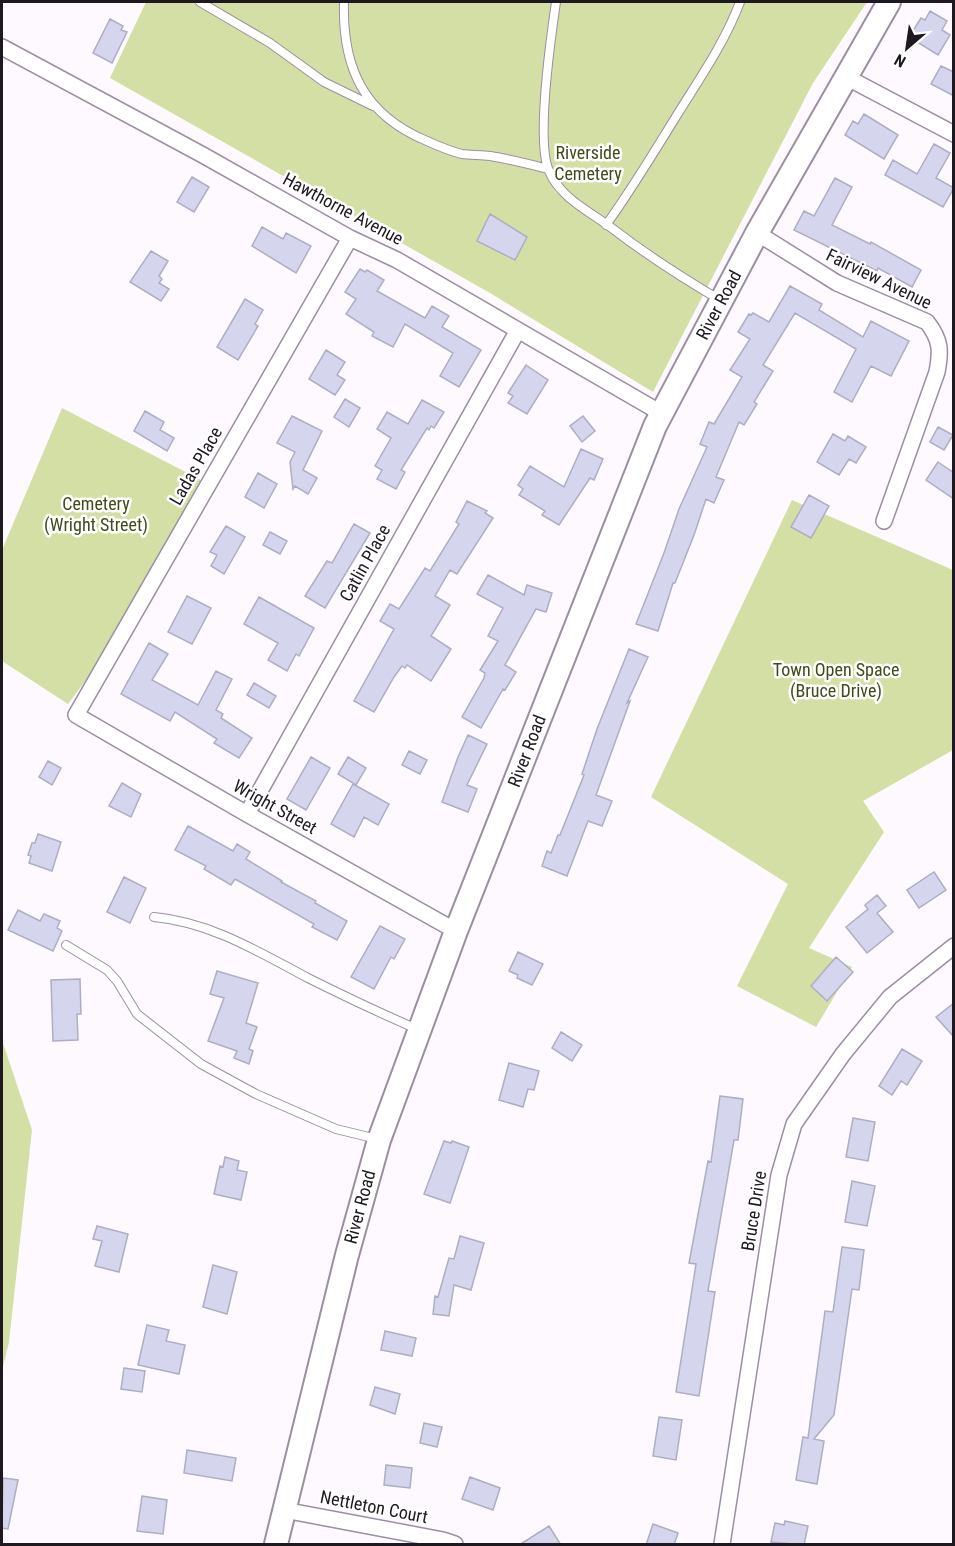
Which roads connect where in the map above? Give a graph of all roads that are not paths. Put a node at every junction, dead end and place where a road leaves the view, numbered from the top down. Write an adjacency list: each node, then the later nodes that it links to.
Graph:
1 (200, 2): 6 (lane)
2 (344, 2): 9 (lane)
3 (556, 2): 11 (lane)
4 (740, 2): 12 (lane)
5 (889, 2): 8 (main road, River Road)
6 (211, 4): 9 (lane)
7 (2, 47): 14 (street, Hawthorne Avenue)
8 (846, 76): 10 (street); 13 (main road, River Road)
9 (375, 107): 11 (lane)
10 (954, 134)
11 (548, 170): 12 (lane)
12 (606, 225): 15 (lane)
13 (757, 233): 15 (main road, River Road); 18 (street, Fairview Avenue)
14 (350, 238): 16 (street, Hawthorne Avenue); 19 (street, Ladas Place)
15 (721, 301): 17 (main road, River Road)
16 (518, 330): 17 (street, Hawthorne Avenue); 20 (street, Catlin Place)
17 (661, 413): 22 (main road, River Road)
18 (884, 521)
19 (76, 715): 20 (street, Wright Street)
20 (247, 814): 22 (street, Wright Street)
21 (154, 917): 25 (lane)
22 (456, 931): 25 (main road, River Road)
23 (66, 945): 26 (lane)
24 (954, 946): 30 (street, Bruce Drive)
25 (418, 1030): 26 (main road, River Road)
26 (379, 1140): 27 (main road, River Road)
27 (284, 1510): 28 (main road, River Road); 29 (street, Nettleton Court)
28 (276, 1545)
29 (456, 1545)
30 (722, 1545)

